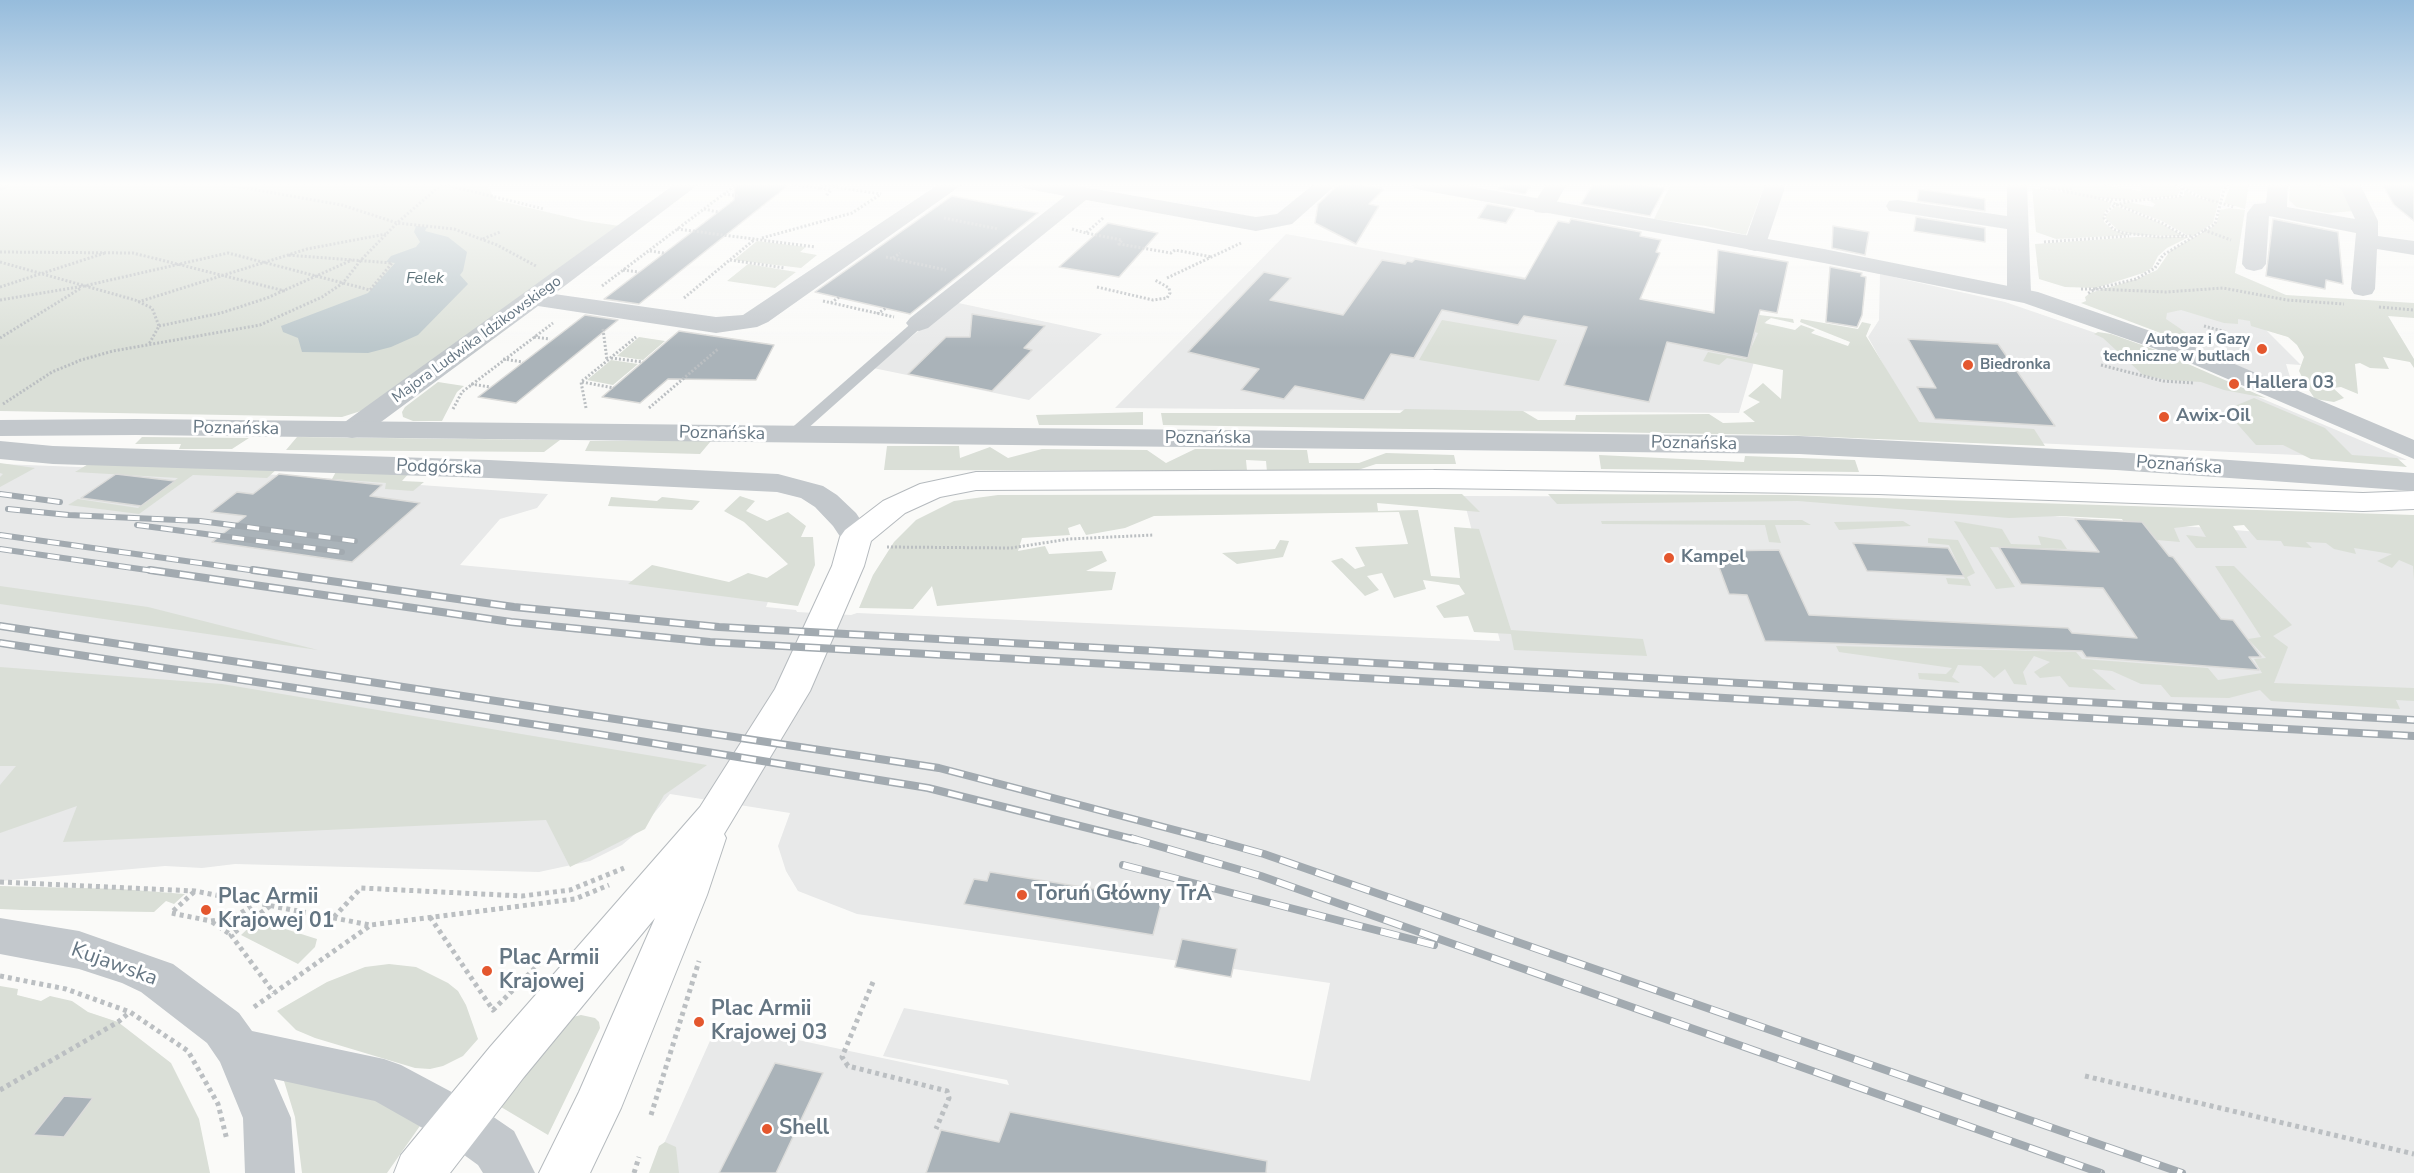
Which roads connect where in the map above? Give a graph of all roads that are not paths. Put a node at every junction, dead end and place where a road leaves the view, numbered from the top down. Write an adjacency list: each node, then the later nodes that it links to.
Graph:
1 (615, 239): 14 (street, Majora Ludwika Idzikowskiego)
2 (873, 239): 14 (street)
3 (1025, 239): 16 (street)
4 (1725, 239): 10 (street)
5 (1757, 239): 10 (street)
6 (2018, 239): 13 (street)
7 (2267, 239): 12 (street)
8 (2366, 239): 15 (street)
9 (2382, 239): 11 (street)
10 (1755, 244): 13 (street)
11 (2414, 248)
12 (2254, 264)
13 (2019, 294): 21 (street)
14 (535, 298): 18 (street, Majora Ludwika Idzikowskiego)
15 (2366, 298)
16 (919, 323): 19 (lane)
17 (0, 428): 18 (street, Poznańska)
18 (352, 430): 19 (street, Poznańska)
19 (792, 435): 22 (street, Poznańska)
20 (0, 450): 24 (street, Podgórska)
21 (2414, 450)
22 (2414, 482)
23 (2414, 500): 24 (main road, Poznańska)
24 (868, 542): 25 (main road)
25 (714, 818): 28 (main road); 32 (main road)
26 (0, 936): 27 (street, Kujawska)
27 (246, 1028): 28 (street); 29 (street, Kujawska)
28 (459, 1122): 30 (main road); 31 (street)
29 (270, 1173)
30 (419, 1173)
31 (510, 1173)
32 (564, 1173)

